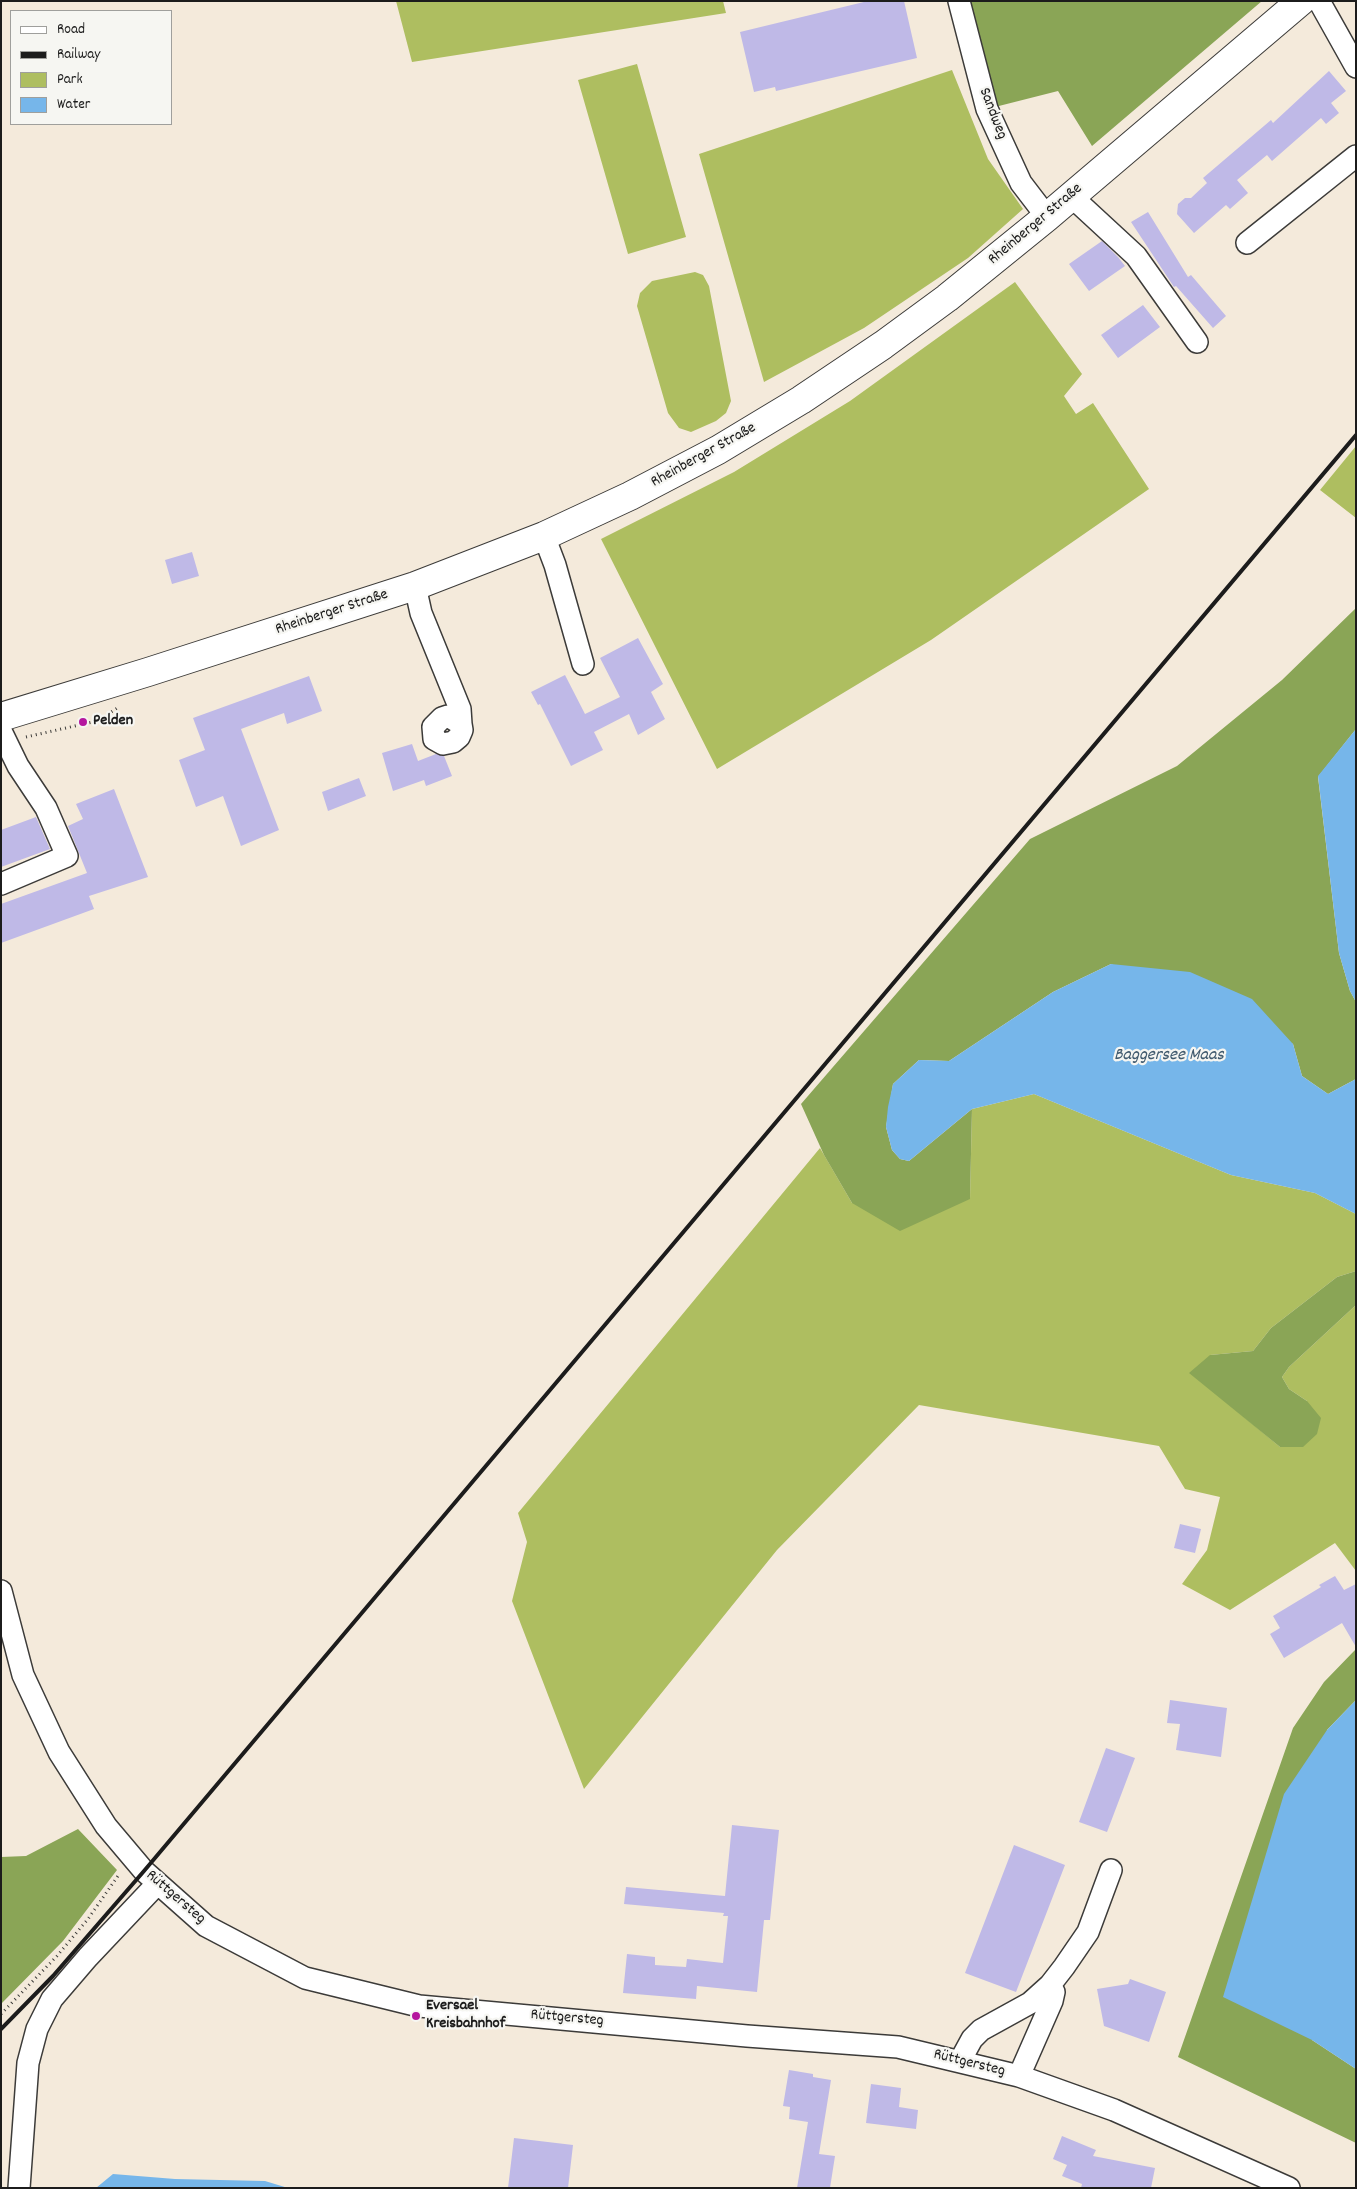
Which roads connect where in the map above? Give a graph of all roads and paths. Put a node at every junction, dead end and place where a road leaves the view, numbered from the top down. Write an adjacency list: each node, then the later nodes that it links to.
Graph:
1 (958, 1): 7 (street, Sandweg)
2 (1301, 1): 6 (main road, Rheinberger Straße)
3 (1319, 1): 4 (street)
4 (1356, 67)
5 (1356, 156): 8 (street)
6 (1071, 196): 7 (main road, Rheinberger Straße); 9 (street)
7 (1047, 217): 10 (main road, Rheinberger Straße)
8 (1247, 243)
9 (1197, 342)
10 (544, 536): 11 (main road, Rheinberger Straße); 12 (street)
11 (415, 586): 13 (main road, Rheinberger Straße); 14 (street)
12 (583, 664)
13 (1, 717)
14 (461, 724)
15 (1, 731): 16 (street)
16 (1, 884)
17 (1, 1591): 18 (street, Rüttgersteg)
18 (132, 1857): 20 (street, Rüttgersteg); 22 (path)
19 (1111, 1870): 21 (street)
20 (157, 1884): 23 (street, Rüttgersteg); 25 (street)
21 (1050, 1985): 23 (street); 24 (street)
22 (1, 2014)
23 (960, 2061): 24 (street, Rüttgersteg)
24 (1019, 2076): 26 (street, Rüttgersteg)
25 (20, 2188)
26 (1289, 2188)

